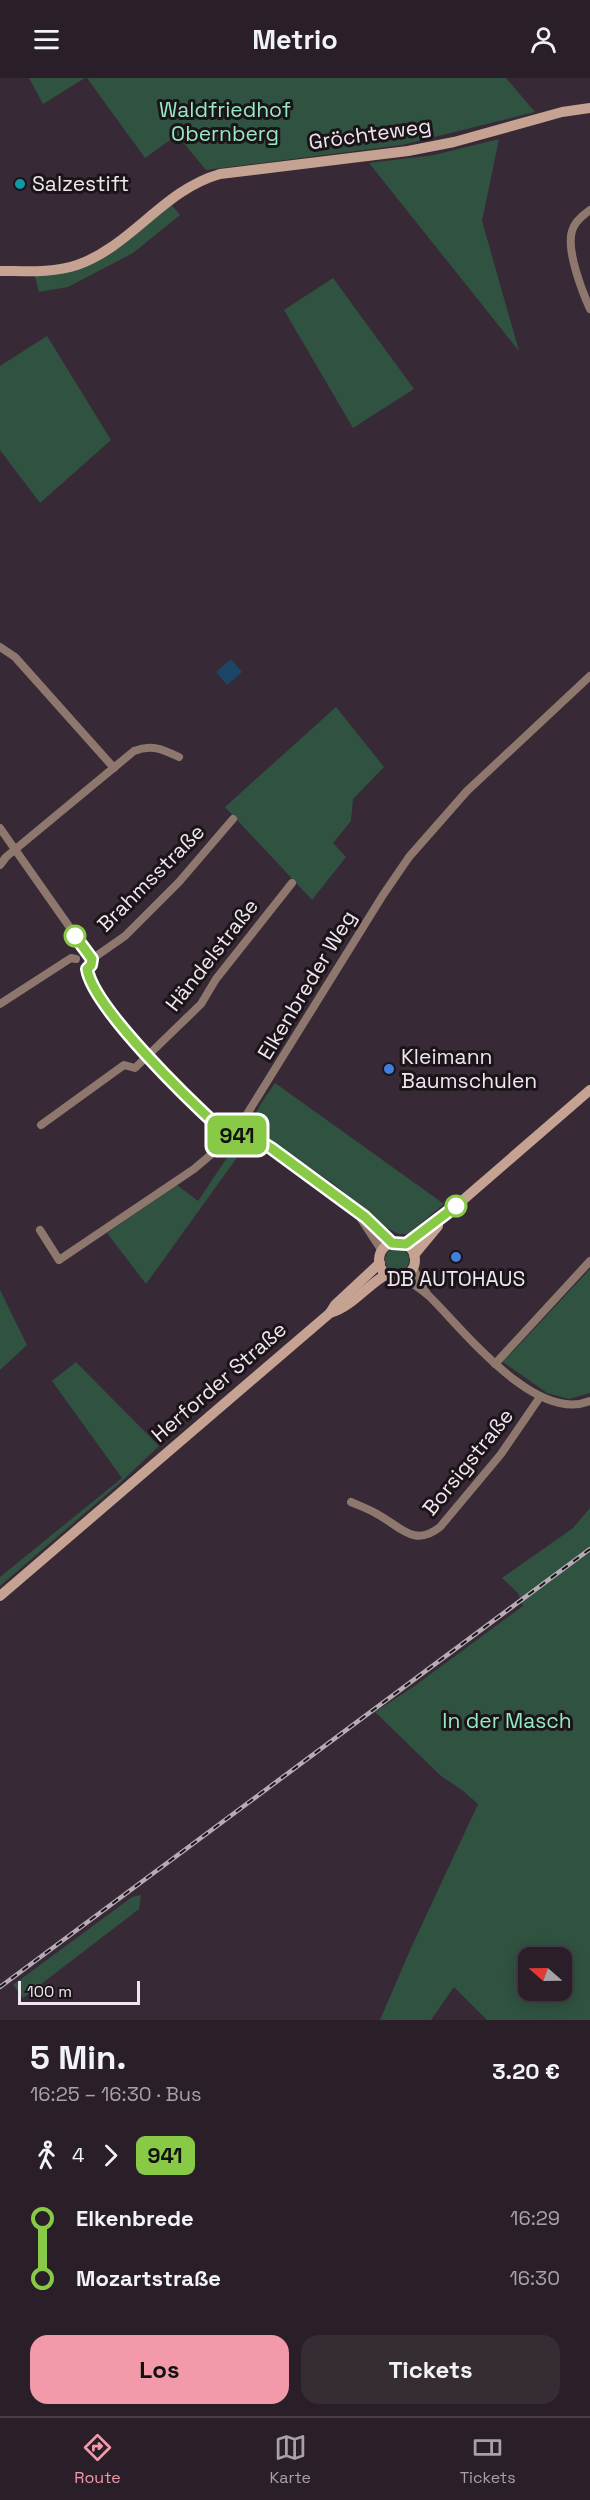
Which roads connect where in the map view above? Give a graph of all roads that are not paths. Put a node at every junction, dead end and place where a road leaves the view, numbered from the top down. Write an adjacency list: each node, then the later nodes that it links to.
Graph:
1 (588, 112): 3 (main road, Gröchteweg)
2 (590, 210): 4 (street)
3 (0, 271)
4 (590, 309)
5 (0, 647): 8 (street)
6 (590, 676): 22 (street, Elkenbreder Weg)
7 (178, 757): 8 (street)
8 (114, 768): 11 (street)
9 (233, 819): 16 (street, Brahmsstraße)
10 (0, 828): 11 (street)
11 (15, 850): 12 (street); 14 (street)
12 (0, 865)
13 (292, 883): 19 (street, Händelstraße)
14 (86, 952): 15 (street); 16 (street)
15 (76, 959): 17 (street); 18 (street)
16 (92, 959): 17 (street)
17 (87, 969): 19 (street)
18 (0, 1005)
19 (148, 1057): 21 (street, Händelstraße); 22 (street)
20 (590, 1090): 23 (main road)
21 (41, 1125)
22 (234, 1135): 24 (street); 25 (street, Elkenbreder Weg)
23 (456, 1206): 27 (main road); 29 (main road)
24 (358, 1213): 26 (street); 28 (street)
25 (39, 1230)
26 (392, 1243): 27 (main road); 28 (main road)
27 (406, 1244): 29 (main road)
28 (382, 1251): 31 (main road)
29 (414, 1256): 32 (main road)
30 (590, 1261): 37 (street)
31 (380, 1263): 33 (main road); 36 (main road, Herforder Straße)
32 (413, 1268): 34 (main road); 35 (street)
33 (387, 1274): 34 (main road); 36 (main road, Herforder Straße)
34 (403, 1276): 35 (street)
35 (427, 1294): 37 (street)
36 (330, 1313): 41 (main road, Herforder Straße)
37 (495, 1364): 38 (street)
38 (540, 1397): 39 (street); 40 (street, Borsigstraße)
39 (590, 1401)
40 (351, 1502)
41 (0, 1596)

